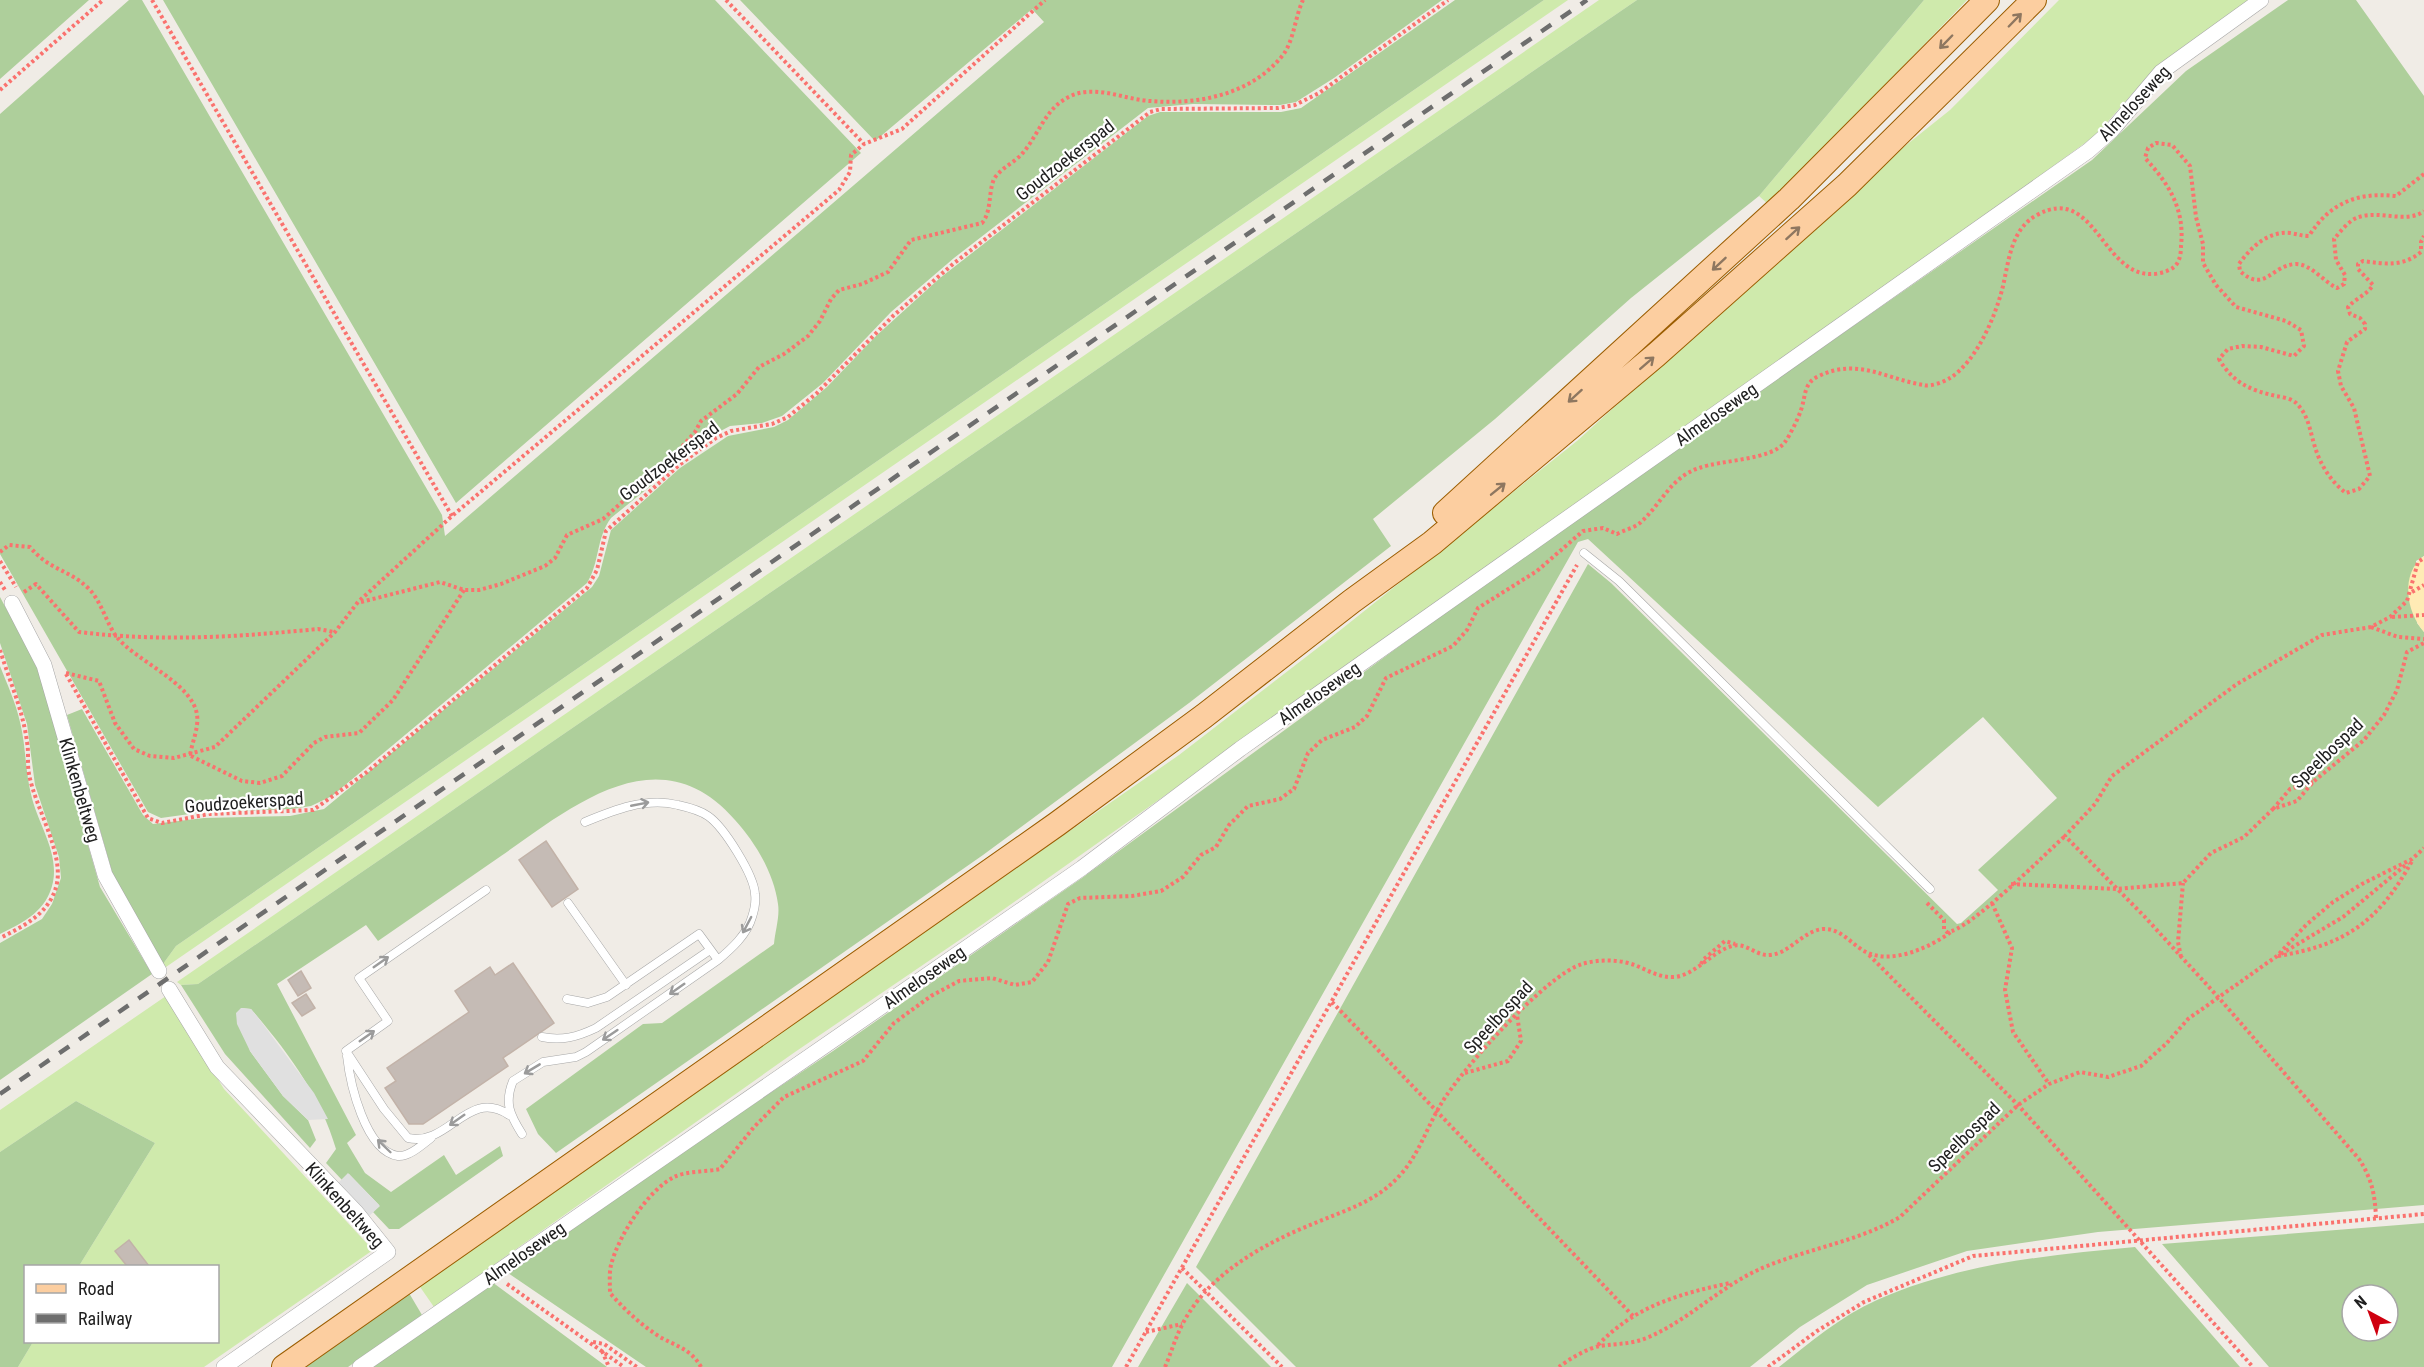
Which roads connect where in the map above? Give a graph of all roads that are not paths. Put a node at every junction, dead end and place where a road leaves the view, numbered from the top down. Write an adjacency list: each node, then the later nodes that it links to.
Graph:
1 (1987, 0): 6 (main road, one-way to 6)
2 (2034, 0): 6 (main road, one-way to 2)
3 (2260, 0): 24 (street, Almeloseweg)
4 (1584, 553): 8 (lane)
5 (18, 598): 13 (street, Klinkenbeltweg)
6 (1352, 601): 23 (main road)
7 (585, 822): 12 (lane, one-way to 12)
8 (1930, 889)
9 (486, 890): 18 (lane, one-way to 9)
10 (568, 903): 14 (lane)
11 (711, 950): 12 (lane); 14 (lane); 17 (lane)
12 (718, 960): 19 (lane, one-way to 19)
13 (159, 972)
14 (626, 985): 16 (lane)
15 (169, 989): 22 (street, Klinkenbeltweg)
16 (567, 999)
17 (542, 1037)
18 (346, 1051): 21 (lane); 21 (lane, one-way to 18)
19 (509, 1114): 20 (lane); 21 (lane, one-way to 21)
20 (522, 1134)
21 (433, 1137)
22 (224, 1367)
23 (284, 1367)
24 (360, 1367)

